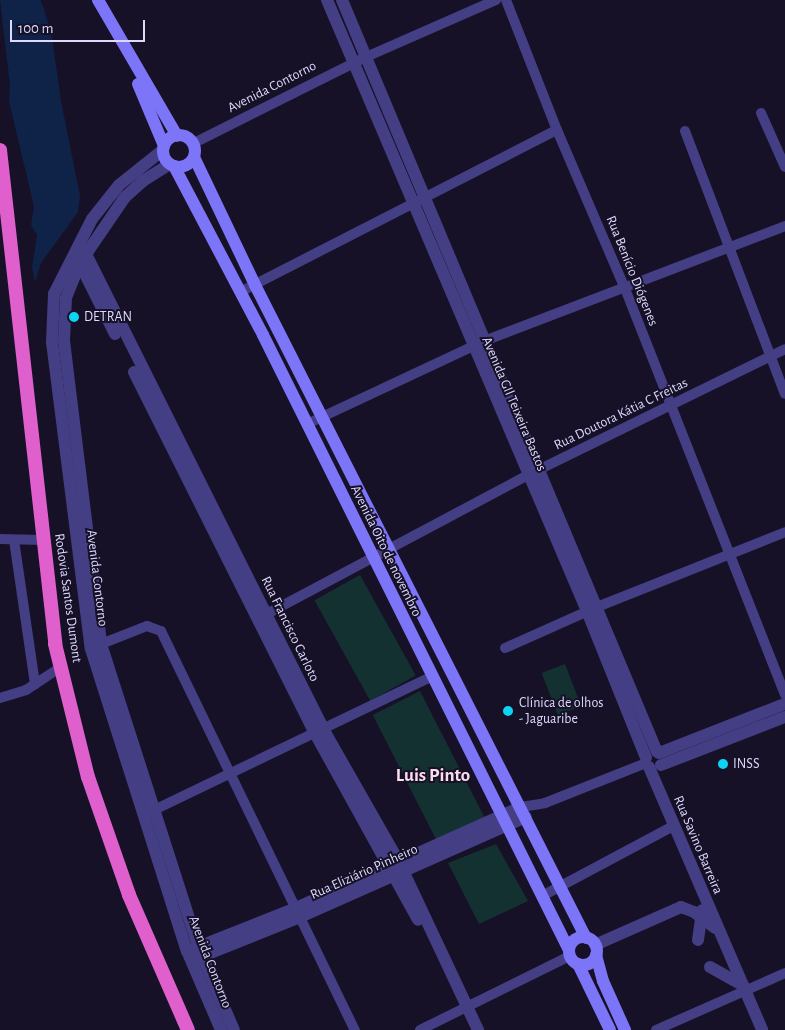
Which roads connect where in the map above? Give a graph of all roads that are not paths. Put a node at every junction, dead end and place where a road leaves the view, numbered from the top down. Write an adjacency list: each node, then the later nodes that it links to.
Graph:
1 (98, 0): 6 (main road)
2 (326, 0): 8 (street, Avenida GIl Teixeira Bastos)
3 (342, 0): 7 (street, Avenida GIl Teixeira Bastos)
4 (496, 0): 7 (street, Avenida Contorno)
5 (506, 0): 10 (street, Rua Benício Diógenes)
6 (122, 47): 12 (main road); 14 (main road)
7 (366, 57): 8 (street, Avenida Contorno); 19 (street, Avenida GIl Teixeira Bastos)
8 (353, 63): 13 (street, Avenida Contorno); 19 (street, Avenida GIl Teixeira Bastos)
9 (760, 113): 18 (street)
10 (557, 130): 19 (street); 24 (street, Rua Benício Diógenes)
11 (685, 131): 21 (street)
12 (177, 136): 13 (main road); 14 (main road)
13 (192, 144): 16 (main road)
14 (163, 148): 17 (main road); 22 (street, Avenida Contorno)
15 (0, 150): 41 (highway, Rodovia Santos Dumont)
16 (194, 157): 17 (main road); 23 (main road, Avenida Oito de novembro)
17 (172, 165): 22 (street, Avenida Contorno); 25 (main road, Avenida Oito de novembro)
18 (785, 167)
19 (419, 201): 23 (street); 28 (street, Avenida GIl Teixeira Bastos)
20 (785, 226): 21 (street)
21 (728, 248): 24 (street); 30 (street)
22 (80, 252): 46 (street, Rua Francisco Carloto); 47 (street, Avenida Contorno)
23 (255, 285): 25 (street); 26 (main road, Avenida Oito de novembro)
24 (624, 286): 28 (street); 32 (street, Rua Benício Diógenes)
25 (240, 292): 27 (main road, Avenida Oito de novembro)
26 (278, 328): 27 (main road); 33 (main road, Avenida Oito de novembro)
27 (263, 335): 34 (main road, Avenida Oito de novembro)
28 (478, 344): 33 (street); 36 (street, Avenida GIl Teixeira Bastos)
29 (785, 349): 30 (street, Rua Doutora Kátia C Freitas)
30 (771, 357): 31 (street); 32 (street, Rua Doutora Kátia C Freitas)
31 (785, 394)
32 (671, 405): 36 (street, Rua Doutora Kátia C Freitas); 43 (street, Rua Benício Diógenes)
33 (323, 416): 34 (street); 35 (main road, Avenida Oito de novembro)
34 (307, 424): 37 (main road, Avenida Oito de novembro)
35 (348, 467): 37 (main road); 42 (main road, Avenida Oito de novembro)
36 (533, 472): 42 (street, Rua Doutora Kátia C Freitas); 45 (street, Avenida GIl Teixeira Bastos)
37 (332, 476): 44 (main road, Avenida Oito de novembro)
38 (785, 532): 43 (street)
39 (0, 540): 40 (street)
40 (14, 540): 41 (street); 53 (street)
41 (43, 540): 51 (highway, Rodovia Santos Dumont)
42 (389, 548): 44 (street, Rua Doutora Kátia C Freitas); 49 (main road, Avenida Oito de novembro)
43 (730, 554): 45 (street); 54 (street, Rua Benício Diógenes)
44 (372, 558): 46 (street, Rua Doutora Kátia C Freitas); 50 (main road, Avenida Oito de novembro)
45 (592, 609): 48 (street); 59 (street, Avenida GIl Teixeira Bastos)
46 (262, 617): 58 (street, Rua Francisco Carloto)
47 (96, 646): 60 (street); 61 (street, Avenida Contorno); 74 (street, Avenida Contorno)
48 (504, 648)
49 (442, 652): 50 (main road); 62 (main road, Avenida Oito de novembro)
50 (424, 661): 52 (main road, Avenida Oito de novembro)
51 (61, 667): 53 (street); 80 (highway, Rodovia Santos Dumont)
52 (432, 676): 58 (street); 63 (main road, Avenida Oito de novembro)
53 (35, 684): 55 (street)
54 (785, 694)
55 (0, 698)
56 (785, 704): 59 (street, Rua Eliziário Pinheiro)
57 (785, 717): 59 (street, Rua Eliziário Pinheiro)
58 (320, 732): 60 (street); 65 (street, Rua Francisco Carloto)
59 (654, 761): 62 (street, Rua Eliziário Pinheiro); 64 (street, Rua Savino Barreira); 71 (street, Rua Savino Barreira)
60 (231, 774): 61 (street); 69 (street)
61 (152, 811): 74 (street, Avenida Contorno)
62 (524, 812): 63 (street, Rua Eliziário Pinheiro); 66 (main road, Avenida Oito de novembro)
63 (507, 821): 65 (street, Rua Eliziário Pinheiro); 67 (main road, Avenida Oito de novembro)
64 (673, 826): 66 (street); 68 (street, Rua Savino Barreira)
65 (397, 869): 69 (street, Rua Eliziário Pinheiro); 79 (street, Rua Francisco Carloto)
66 (560, 886): 67 (street); 73 (main road, Avenida Oito de novembro)
67 (544, 895): 75 (main road, Avenida Oito de novembro)
68 (703, 898): 70 (street); 71 (street, Rua Savino Barreira)
69 (298, 912): 74 (street, Rua Eliziário Pinheiro); 83 (street)
70 (701, 916): 71 (street, Rua Savino Barreira); 72 (street); 73 (street, Rua Savino Barreira)
71 (721, 933): 78 (street, Rua Savino Barreira)
72 (698, 940)
73 (592, 946): 75 (main road); 75 (main road); 87 (main road, Avenida Oito de novembro)
74 (194, 954): 81 (street, Avenida Contorno); 82 (street, Avenida Contorno)
75 (572, 957): 79 (street); 86 (main road, Avenida Oito de novembro)
76 (710, 967): 78 (street)
77 (785, 973): 78 (street)
78 (744, 987): 88 (street); 89 (street, Rua Savino Barreira)
79 (468, 1010): 84 (street); 85 (street, Rua Francisco Carloto)
80 (188, 1030)
81 (222, 1030)
82 (234, 1030)
83 (355, 1030)
84 (420, 1030)
85 (478, 1030)
86 (610, 1030)
87 (624, 1030)
88 (656, 1030)
89 (762, 1030)

